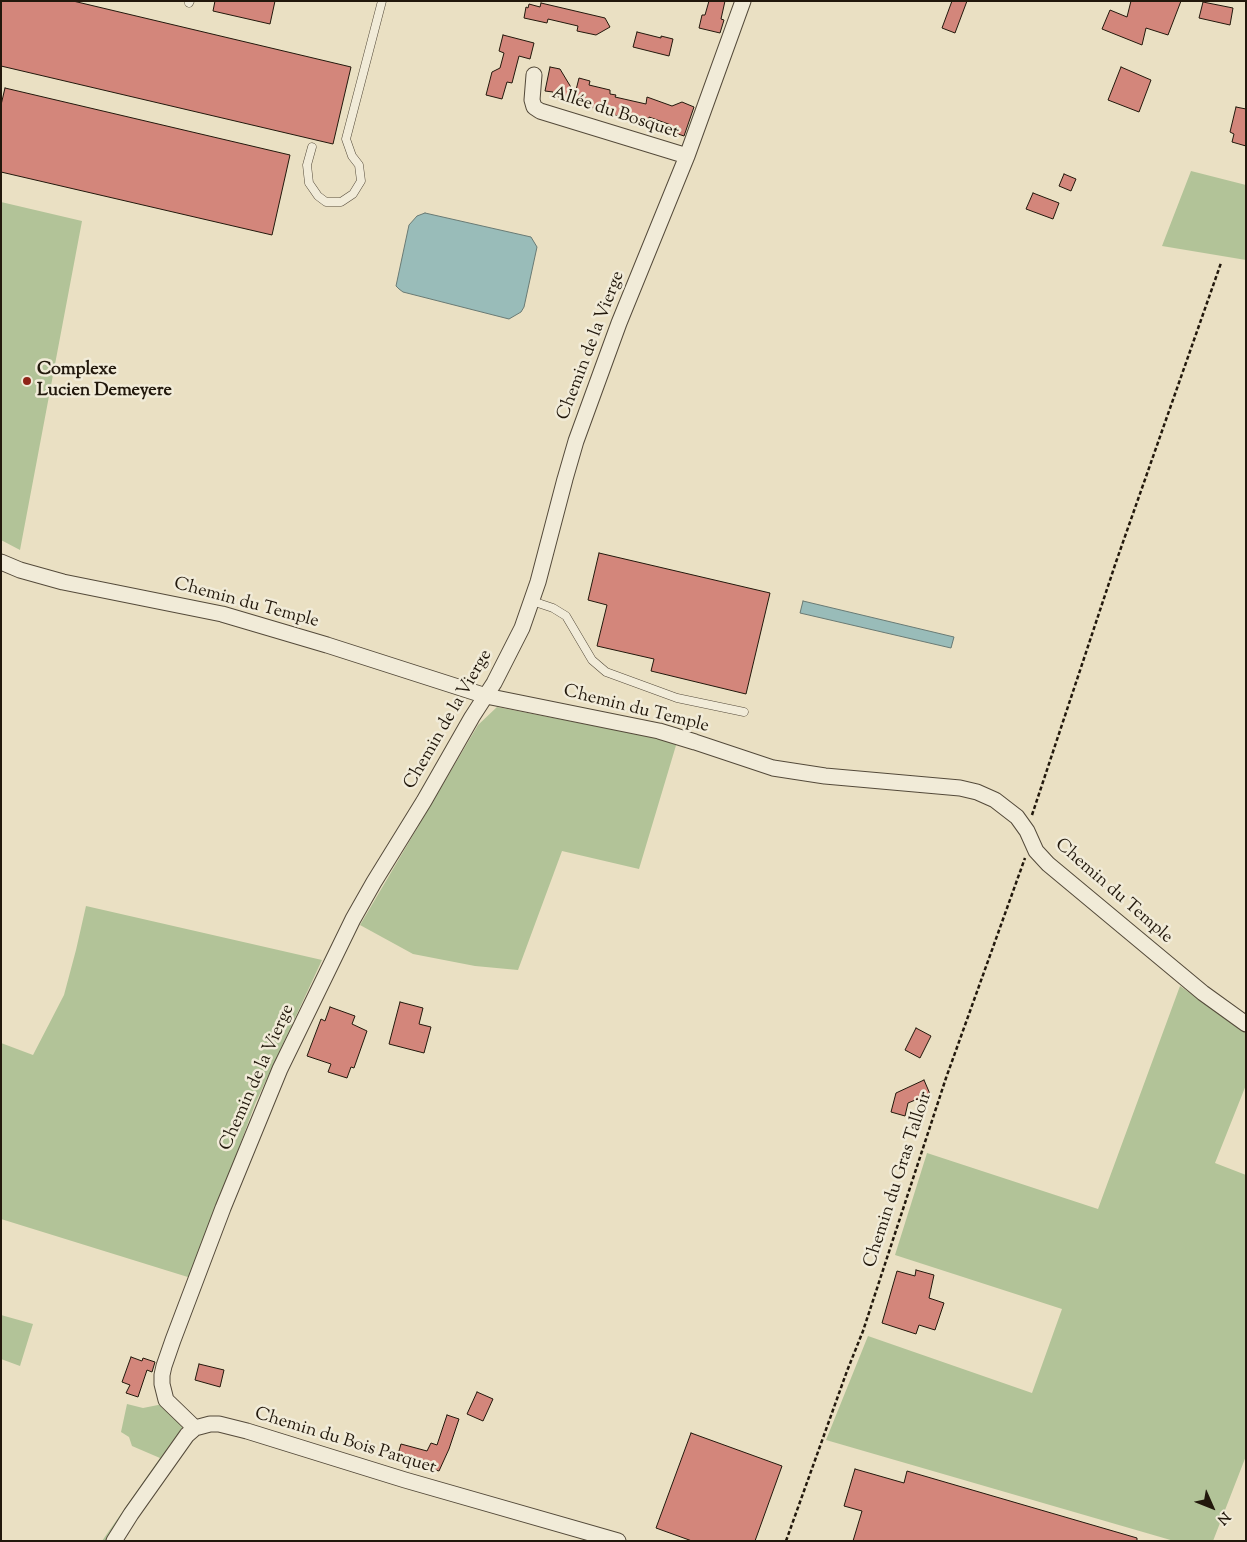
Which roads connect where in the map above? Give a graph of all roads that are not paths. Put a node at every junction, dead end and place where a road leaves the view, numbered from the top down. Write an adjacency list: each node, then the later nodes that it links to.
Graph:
1 (381, 1): 4 (lane)
2 (743, 1): 5 (street, Chemin de la Vierge)
3 (534, 75): 5 (street, Allée du Bosquet)
4 (312, 147)
5 (686, 156): 7 (street, Chemin de la Vierge)
6 (1, 562): 8 (street, Chemin du Temple)
7 (532, 601): 8 (street, Chemin de la Vierge); 9 (lane)
8 (486, 696): 10 (street, Chemin du Temple); 11 (street, Chemin de la Vierge)
9 (744, 712)
10 (1246, 1024)
11 (195, 1428): 12 (street); 13 (street, Chemin du Bois Parquet)
12 (114, 1541)
13 (618, 1541)

